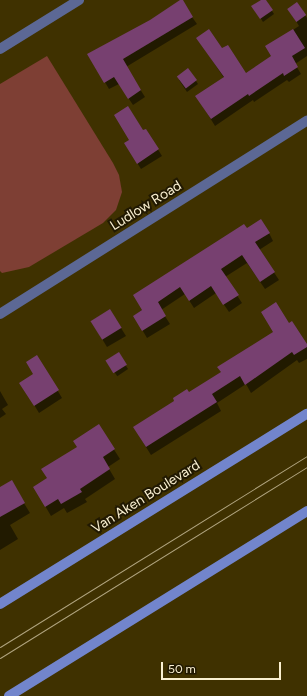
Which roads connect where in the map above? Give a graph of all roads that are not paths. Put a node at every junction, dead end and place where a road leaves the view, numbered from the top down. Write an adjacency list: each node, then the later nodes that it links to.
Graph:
1 (79, 0): 2 (street)
2 (0, 49)
3 (307, 121): 4 (street, Ludlow Road)
4 (0, 314)
5 (307, 414): 7 (main road, Van Aken Boulevard)
6 (307, 511): 8 (main road)
7 (0, 604)
8 (9, 696)

